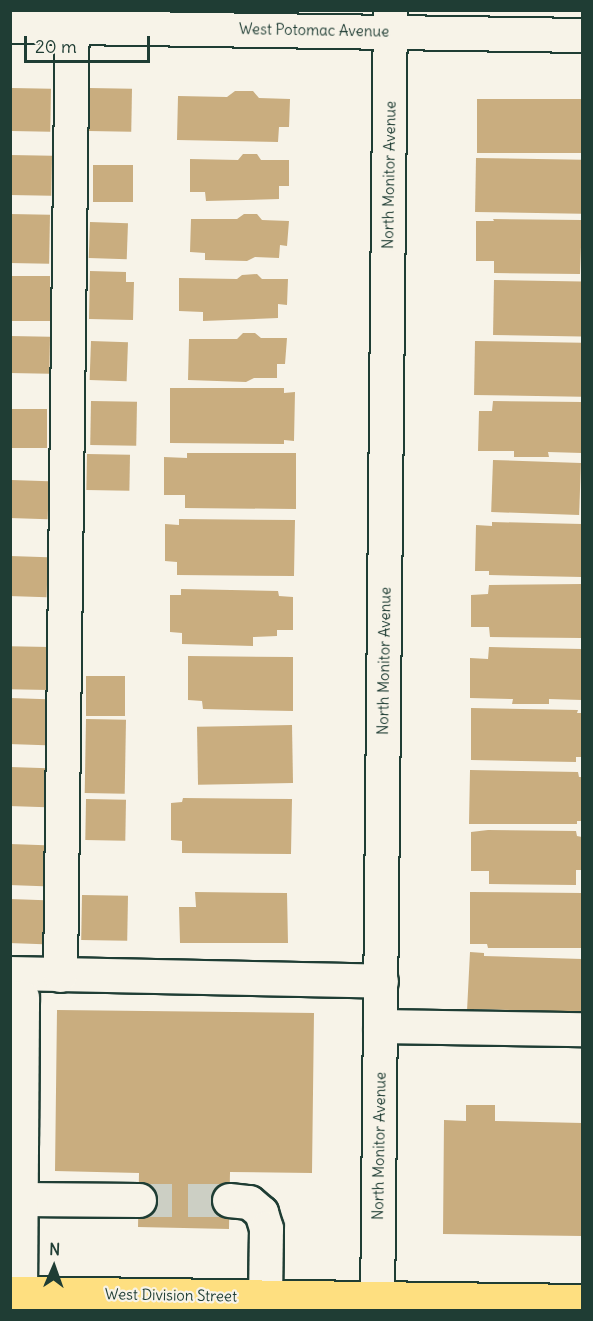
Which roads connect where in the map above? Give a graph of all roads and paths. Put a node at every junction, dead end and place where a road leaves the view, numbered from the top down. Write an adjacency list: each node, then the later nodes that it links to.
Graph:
1 (71, 19): 2 (street, West Potomac Avenue); 3 (street, West Potomac Avenue); 5 (street)
2 (390, 21): 4 (street, West Potomac Avenue); 6 (street, North Monitor Avenue)
3 (10, 26)
4 (582, 35)
5 (60, 975): 6 (street); 7 (street)
6 (381, 981): 8 (street, North Monitor Avenue)
7 (16, 985): 10 (street)
8 (380, 1026): 9 (street); 17 (street, North Monitor Avenue)
9 (582, 1029)
10 (21, 1199): 11 (street); 13 (street)
11 (139, 1200)
12 (229, 1200): 14 (street)
13 (15, 1293): 16 (main road, West Division Street)
14 (265, 1297): 16 (main road, West Division Street); 17 (main road, West Division Street)
15 (582, 1301): 17 (main road, West Division Street)
16 (59, 1302)
17 (378, 1305)

